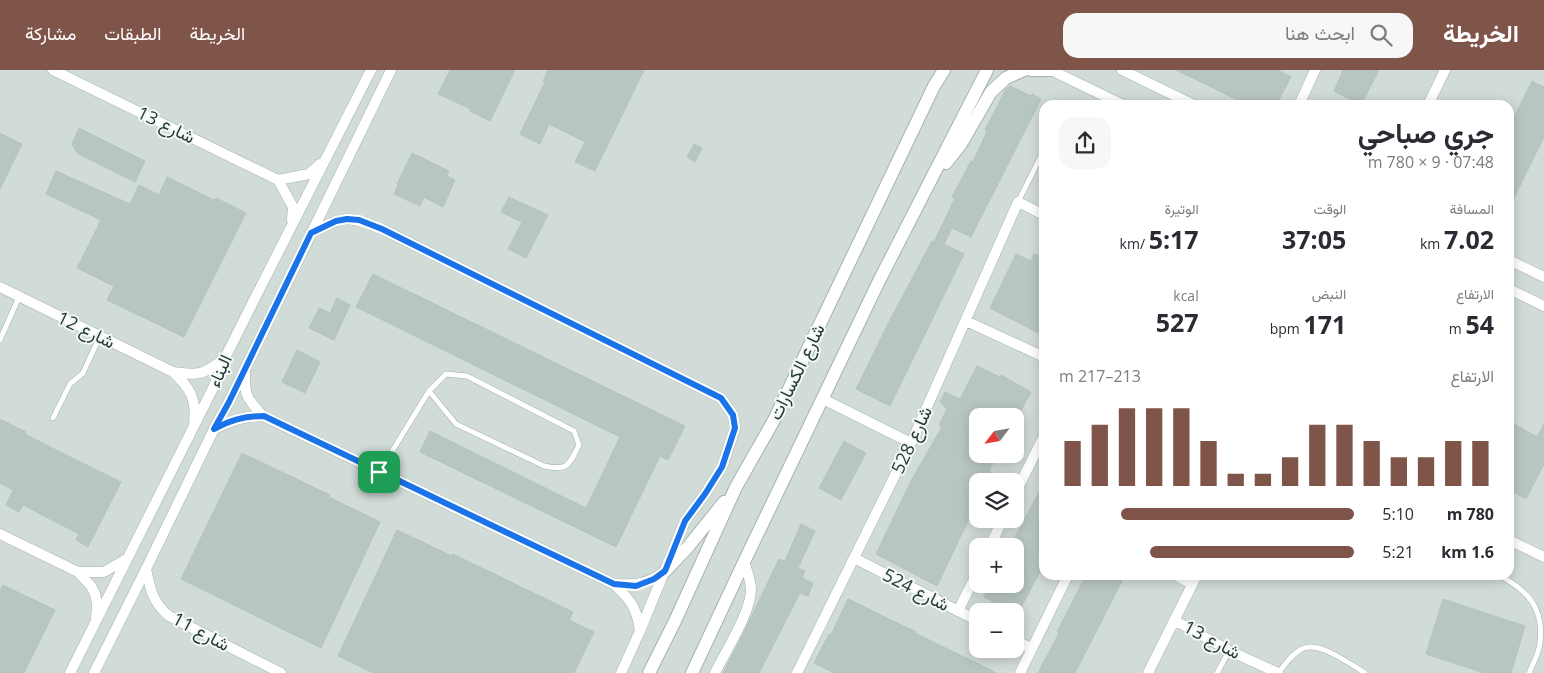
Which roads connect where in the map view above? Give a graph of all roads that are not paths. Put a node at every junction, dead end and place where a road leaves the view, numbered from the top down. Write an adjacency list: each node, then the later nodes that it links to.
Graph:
1 (53, 70): 20 (street, شارع 13)
2 (371, 70): 19 (street, البناء)
3 (391, 70): 25 (street, البناء)
4 (933, 70): 13 (street)
5 (944, 70): 13 (street, شارع الكسارات)
6 (988, 70): 21 (street, شارع الكسارات)
7 (1024, 70): 21 (street)
8 (1031, 70): 9 (street)
9 (1051, 70): 14 (street)
10 (1122, 70): 15 (street)
11 (1315, 70): 16 (street)
12 (1445, 70): 17 (street)
13 (934, 86): 49 (street, شارع الكسارات)
14 (1113, 100)
15 (1184, 100)
16 (1301, 100)
17 (1430, 100)
18 (1039, 160): 22 (lane)
19 (324, 161): 20 (street); 24 (street, البناء)
20 (278, 180): 24 (street)
21 (927, 189): 40 (street, شارع الكسارات)
22 (1018, 202): 23 (street); 32 (street, شارع 528)
23 (1039, 212)
24 (290, 230): 36 (street, البناء)
25 (311, 233): 37 (street, البناء); 57 (street)
26 (1514, 262): 27 (street)
27 (1544, 277)
28 (0, 288): 30 (street, شارع 12)
29 (1514, 291): 31 (street)
30 (18, 296): 33 (street, شارع 12); 34 (lane)
31 (1544, 306)
32 (966, 320): 35 (street); 45 (street, شارع 528)
33 (100, 336): 38 (street, شارع 12); 42 (lane)
34 (0, 340)
35 (1039, 355)
36 (225, 358): 38 (street, شارع 12); 43 (street, البناء)
37 (246, 367): 41 (street); 44 (street, البناء)
38 (173, 372): 43 (street, شارع 12)
39 (429, 391): 39 (lane); 47 (lane)
40 (822, 399): 45 (street); 55 (street, شارع الكسارات)
41 (264, 416): 44 (street); 47 (street)
42 (53, 418)
43 (193, 428): 52 (street, البناء)
44 (214, 429): 56 (street, البناء)
45 (911, 443): 54 (street, شارع 528)
46 (1039, 446): 48 (street)
47 (379, 472): 62 (street)
48 (1024, 476)
49 (736, 487): 57 (street); 76 (street, شارع الكسارات)
50 (0, 534): 58 (street)
51 (1514, 542): 53 (street)
52 (128, 557): 58 (street); 67 (street, البناء)
53 (1544, 557)
54 (854, 558): 64 (street, شارع 524); 79 (street, شارع 528)
55 (744, 562): 77 (street, شارع الكسارات); 78 (street)
56 (146, 570): 73 (street, البناء); 74 (street, شارع 11)
57 (665, 571): 62 (street); 68 (street)
58 (78, 572): 67 (street)
59 (1066, 580): 70 (street)
60 (1194, 580): 66 (street)
61 (1508, 580): 85 (lane)
62 (614, 584): 68 (street)
63 (969, 589): 64 (street)
64 (958, 611): 65 (street, شارع 524)
65 (969, 616)
66 (1174, 620): 71 (street, شارع 13); 81 (street)
67 (96, 622): 72 (street, البناء)
68 (640, 631): 75 (street)
69 (1024, 645): 70 (street)
70 (1032, 649): 80 (street)
71 (1230, 651): 82 (lane); 83 (street, شارع 13)
72 (70, 673)
73 (94, 673)
74 (281, 673)
75 (621, 673)
76 (649, 673)
77 (692, 673)
78 (714, 673)
79 (797, 673)
80 (1020, 673)
81 (1148, 673)
82 (1217, 673)
83 (1278, 673): 84 (lane)
84 (1365, 673)
85 (1529, 673)

